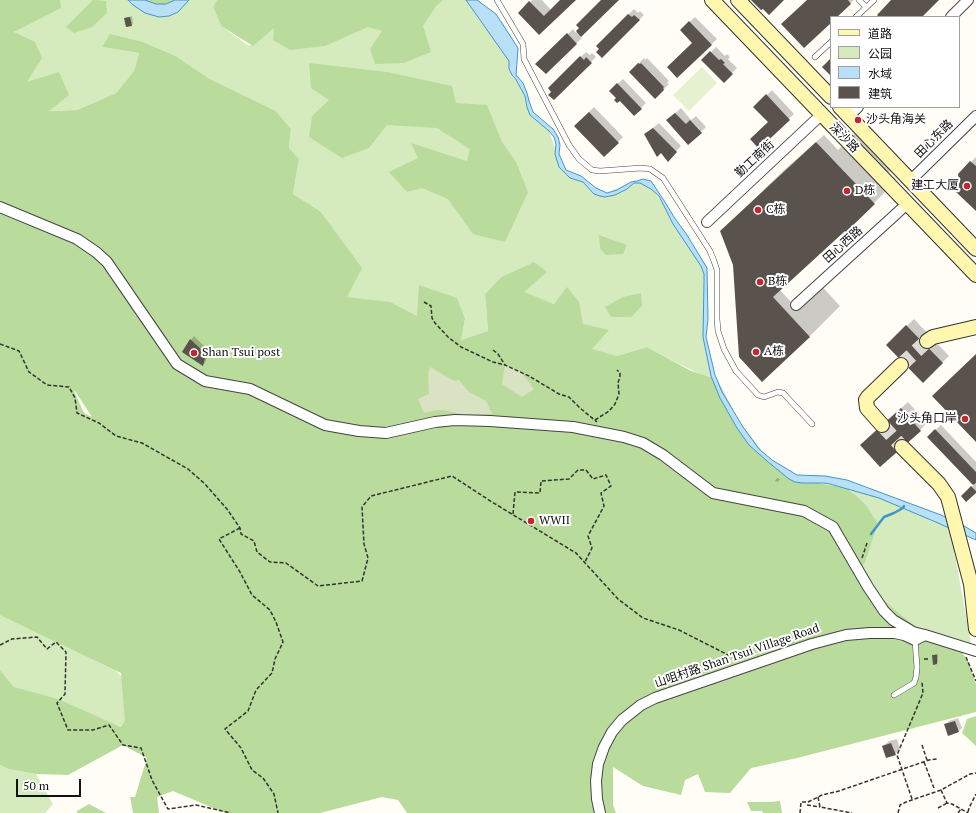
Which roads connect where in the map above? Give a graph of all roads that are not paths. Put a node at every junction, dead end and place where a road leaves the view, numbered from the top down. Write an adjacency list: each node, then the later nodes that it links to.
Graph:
1 (497, 0): 27 (lane)
2 (712, 0): 15 (main road, 深沙路)
3 (738, 0): 13 (main road)
4 (859, 0): 8 (lane)
5 (874, 0): 8 (lane)
6 (970, 0): 7 (street); 10 (street)
7 (976, 5)
8 (866, 7): 9 (lane)
9 (857, 16)
10 (952, 16)
11 (830, 43): 12 (lane)
12 (815, 57)
13 (830, 96)
14 (849, 110): 17 (main road, 深沙路)
15 (822, 114): 18 (main road, 深沙路); 20 (street, 勤工南街)
16 (976, 116): 17 (street, 田心东路)
17 (911, 180): 21 (main road, 深沙路)
18 (907, 204): 22 (main road, 深沙路); 23 (street, 田心西路)
19 (0, 207): 31 (street)
20 (707, 222)
21 (976, 249)
22 (976, 275)
23 (796, 305)
24 (976, 327): 25 (main road)
25 (927, 342)
26 (902, 365): 28 (main road)
27 (812, 424)
28 (882, 425)
29 (902, 447): 30 (main road)
30 (976, 629)
31 (925, 635): 32 (street); 33 (street)
32 (915, 640): 34 (lane); 35 (street, 山咀村路 Shan Tsui Village Road)
33 (976, 651)
34 (894, 694)
35 (600, 813)

